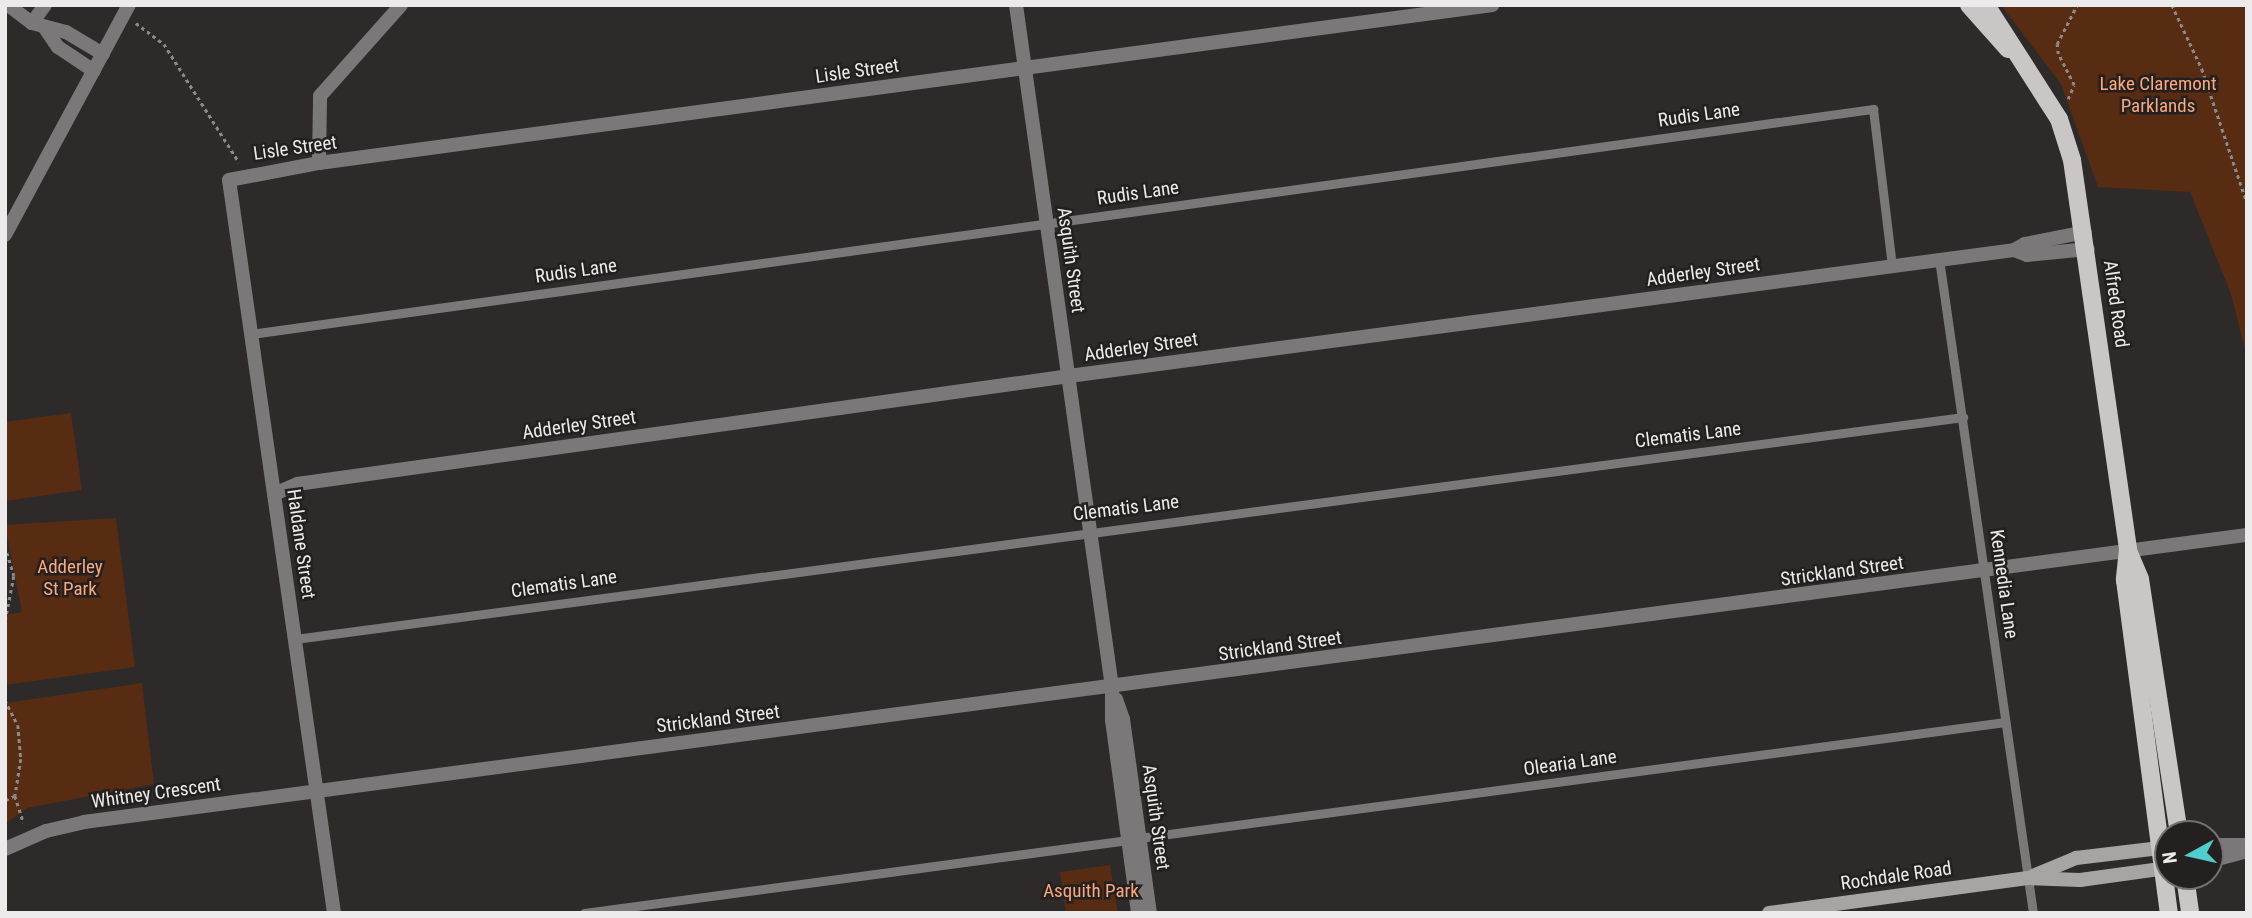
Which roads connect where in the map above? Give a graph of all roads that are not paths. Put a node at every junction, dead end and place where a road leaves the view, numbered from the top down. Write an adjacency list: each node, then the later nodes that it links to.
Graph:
1 (8, 5): 9 (street)
2 (46, 5): 9 (street)
3 (401, 5): 14 (street)
4 (1016, 5): 11 (street, Asquith Street)
5 (1492, 5): 11 (street, Lisle Street)
6 (1969, 5): 13 (main road, Alfred Road)
7 (1986, 5): 13 (main road, Alfred Road)
8 (127, 10): 10 (street)
9 (38, 26): 10 (street); 12 (street)
10 (103, 54): 12 (street)
11 (1024, 68): 14 (street, Lisle Street); 16 (street, Asquith Street)
12 (94, 71): 17 (street)
13 (2032, 74): 18 (main road, Alfred Road)
14 (319, 163): 15 (street, Lisle Street)
15 (229, 180): 21 (street, Haldane Street)
16 (1046, 223): 20 (lane, Rudis Lane); 21 (lane, Rudis Lane); 22 (street, Asquith Street)
17 (5, 235)
18 (2086, 241): 19 (street, Adderley Street); 27 (main road, Alfred Road)
19 (1939, 259): 20 (street, Adderley Street); 23 (lane, Kennedia Lane)
20 (1892, 266): 22 (street, Adderley Street)
21 (251, 334): 24 (street, Haldane Street)
22 (1069, 376): 24 (street, Adderley Street); 25 (street, Asquith Street)
23 (1963, 417): 25 (lane, Clematis Lane); 28 (lane, Kennedia Lane)
24 (274, 494): 29 (street, Haldane Street)
25 (1090, 530): 29 (lane, Clematis Lane); 30 (street, Asquith Street)
26 (2247, 535): 27 (street, Strickland Street)
27 (2128, 549): 28 (street, Strickland Street); 33 (main road, Alfred Road); 34 (main road, Alfred Road)
28 (1984, 572): 30 (street, Strickland Street); 31 (lane, Kennedia Lane)
29 (295, 639): 32 (street, Haldane Street)
30 (1112, 687): 32 (street, Strickland Street); 35 (street, Asquith Street)
31 (2005, 722): 35 (lane, Olearia Lane); 43 (lane, Kennedia Lane)
32 (317, 790): 39 (street, Whitney Crescent); 46 (street, Haldane Street)
33 (2160, 820)
34 (2177, 820)
35 (1134, 839): 47 (lane, Olearia Lane); 48 (street, Asquith Street); 49 (street, Asquith Street)
36 (2224, 845): 37 (street)
37 (2247, 845)
38 (2154, 848): 43 (main road, Rochdale Road)
39 (5, 849)
40 (2247, 851): 41 (street)
41 (2224, 857)
42 (2154, 870): 43 (main road, Rochdale Road)
43 (2028, 878): 50 (main road, Rochdale Road); 51 (lane, Kennedia Lane)
44 (2167, 890): 52 (main road, Alfred Road)
45 (2187, 890): 53 (main road)
46 (334, 913)
47 (584, 913)
48 (1138, 913)
49 (1150, 913)
50 (1769, 913)
51 (2033, 913)
52 (2169, 913)
53 (2190, 913)

